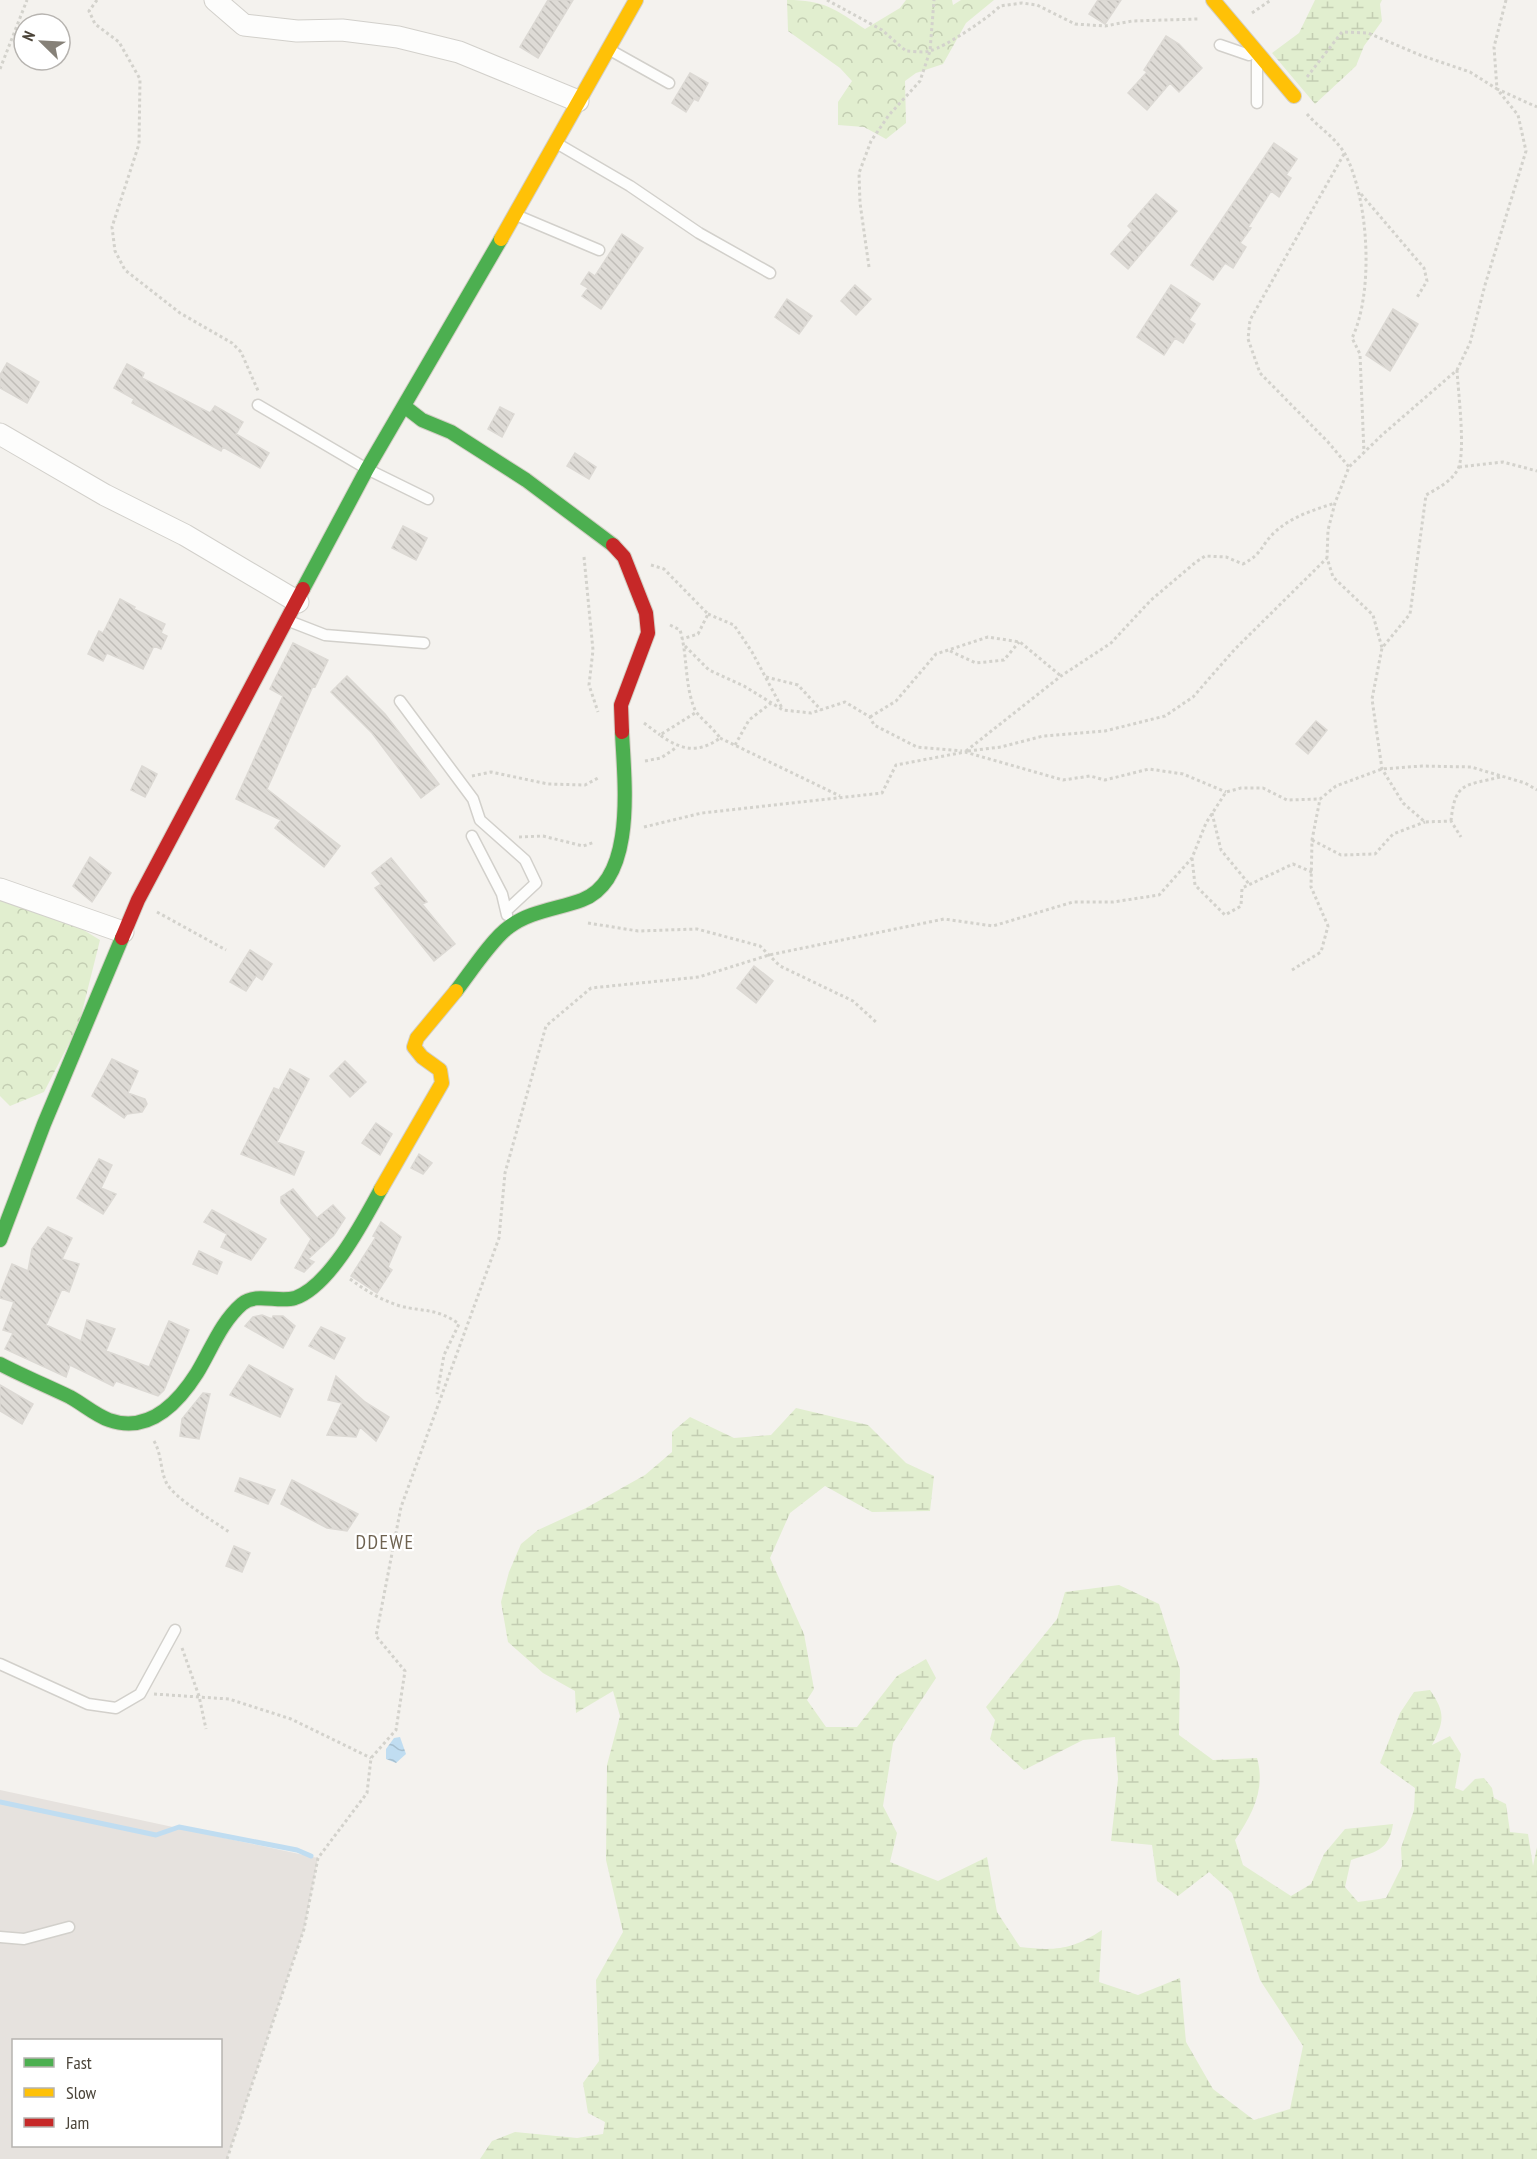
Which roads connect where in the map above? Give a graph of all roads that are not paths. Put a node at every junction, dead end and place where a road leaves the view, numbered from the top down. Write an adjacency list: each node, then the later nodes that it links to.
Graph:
1 (215, 0): 9 (street)
2 (636, 0): 5 (street)
3 (1213, 0): 6 (street)
4 (1220, 45): 6 (lane)
5 (607, 48): 7 (lane); 9 (street)
6 (1260, 59): 8 (street); 10 (lane)
7 (669, 84)
8 (1293, 96)
9 (578, 101): 11 (street)
10 (1257, 103)
11 (555, 142): 12 (street); 14 (lane)
12 (515, 215): 13 (lane); 16 (street)
13 (599, 250)
14 (770, 273)
15 (258, 405): 18 (lane)
16 (404, 406): 18 (street); 26 (street)
17 (0, 434): 20 (street)
18 (367, 470): 19 (lane); 20 (street)
19 (428, 499)
20 (293, 611): 21 (lane); 27 (street)
21 (424, 643)
22 (400, 701): 25 (lane)
23 (472, 836): 25 (lane)
24 (0, 889): 27 (street)
25 (507, 910): 26 (lane)
26 (508, 927): 29 (street)
27 (123, 932): 28 (street)
28 (0, 1240)
29 (0, 1364)
30 (175, 1630): 31 (lane)
31 (0, 1664)
32 (69, 1927): 33 (lane)
33 (0, 1937)

